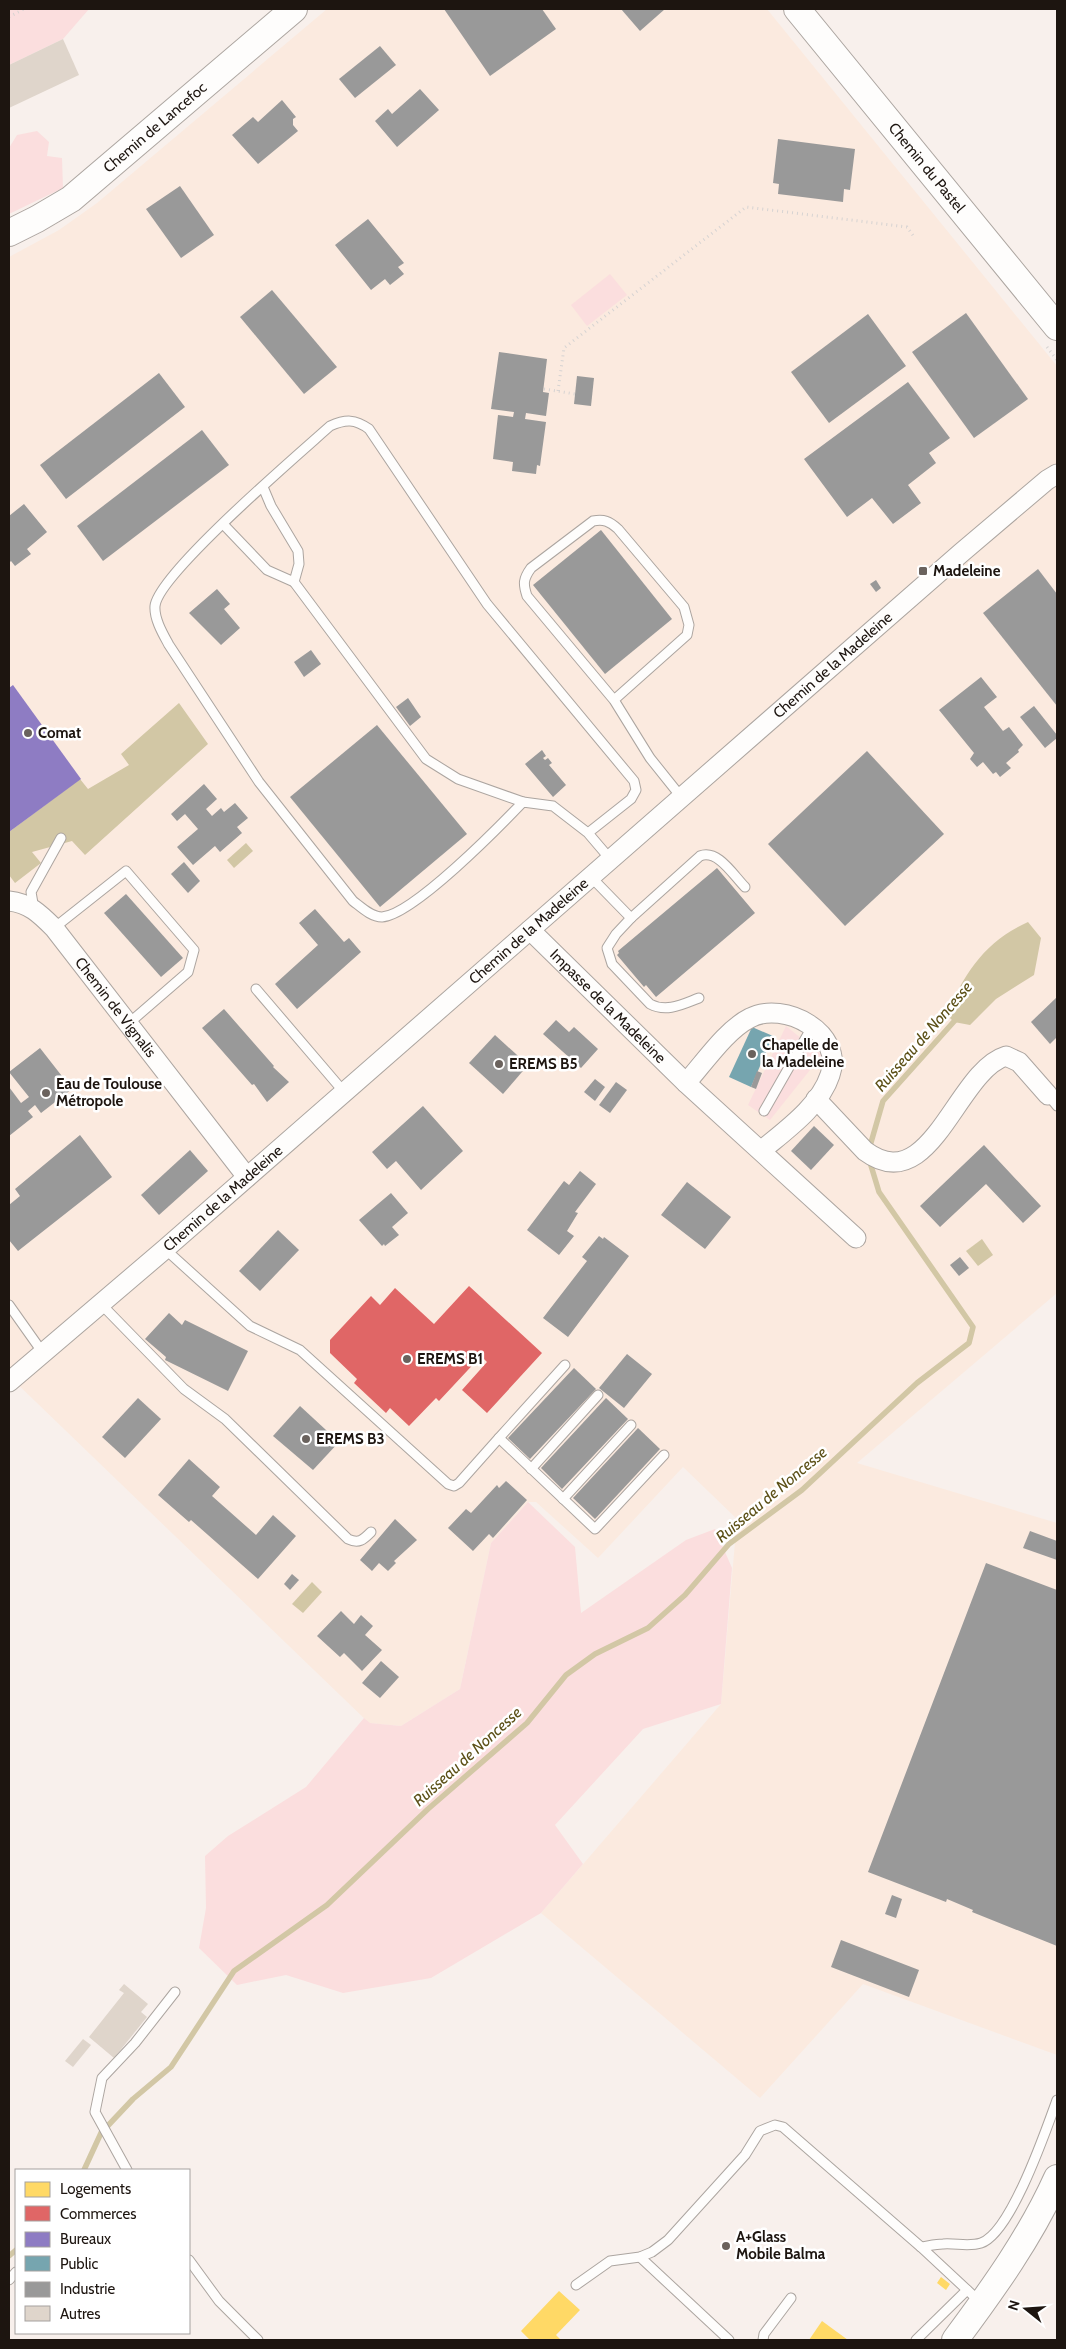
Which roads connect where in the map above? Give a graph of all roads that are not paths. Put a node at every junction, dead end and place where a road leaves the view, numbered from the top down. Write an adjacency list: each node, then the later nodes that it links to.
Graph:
1 (294, 9): 3 (street, Chemin de Lancefoc)
2 (798, 9): 4 (street, Chemin du Pastel)
3 (9, 233)
4 (1057, 327)
5 (1054, 474): 10 (street, Chemin de la Madeleine)
6 (262, 487): 7 (lane); 8 (lane); 12 (lane)
7 (223, 524): 8 (lane); 11 (lane)
8 (294, 582): 11 (lane)
9 (614, 700): 9 (lane); 10 (lane)
10 (682, 798): 14 (street, Chemin de la Madeleine)
11 (523, 802): 12 (lane)
12 (588, 833): 14 (lane)
13 (61, 838): 18 (lane)
14 (611, 860): 15 (street, Chemin de la Madeleine)
15 (591, 877): 19 (lane); 21 (street, Chemin de la Madeleine)
16 (745, 887): 19 (lane)
17 (9, 901): 18 (street, Chemin de Vignalis)
18 (34, 909): 20 (street, Chemin de Vignalis)
19 (631, 918): 23 (lane)
20 (54, 928): 24 (street, Chemin de Vignalis); 24 (lane)
21 (530, 930): 26 (street, Impasse de la Madeleine); 27 (street, Chemin de la Madeleine)
22 (256, 989): 27 (lane)
23 (699, 998)
24 (128, 1024): 32 (street, Chemin de Vignalis)
25 (812, 1027): 26 (street); 28 (street); 30 (lane)
26 (686, 1083): 31 (street, Impasse de la Madeleine)
27 (344, 1092): 32 (street, Chemin de la Madeleine)
28 (816, 1099): 29 (street); 31 (street)
29 (1053, 1101)
30 (764, 1111)
31 (762, 1150): 33 (street, Impasse de la Madeleine)
32 (247, 1178): 34 (street, Chemin de la Madeleine)
33 (856, 1238)
34 (165, 1250): 35 (street, Chemin de la Madeleine); 42 (lane)
35 (101, 1304): 37 (street, Chemin de la Madeleine); 46 (lane)
36 (9, 1305): 37 (lane)
37 (43, 1352): 39 (street, Chemin de la Madeleine)
38 (565, 1365): 42 (lane)
39 (9, 1382)
40 (598, 1395): 44 (lane)
41 (631, 1425): 45 (lane)
42 (498, 1438): 44 (lane)
43 (664, 1455): 45 (lane)
44 (531, 1469): 45 (lane)
45 (563, 1499)
46 (371, 1532)
47 (175, 1992): 49 (lane)
48 (1057, 2100): 51 (lane)
49 (123, 2168)
50 (1057, 2178): 55 (street)
51 (921, 2247): 52 (lane); 55 (lane)
52 (640, 2257): 54 (lane); 58 (lane)
53 (190, 2261): 57 (lane)
54 (576, 2285)
55 (974, 2297): 60 (lane); 61 (street)
56 (791, 2298): 59 (lane)
57 (258, 2340)
58 (729, 2340)
59 (763, 2340)
60 (916, 2340)
61 (955, 2340)

